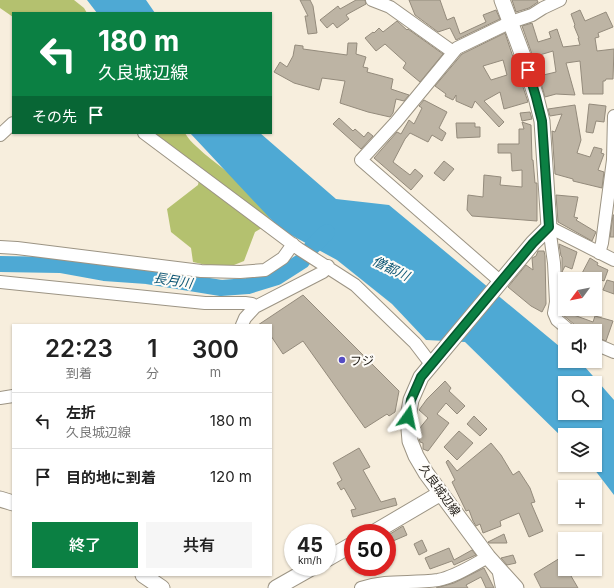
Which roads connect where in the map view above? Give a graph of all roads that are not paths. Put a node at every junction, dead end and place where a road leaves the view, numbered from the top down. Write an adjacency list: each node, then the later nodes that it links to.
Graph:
1 (372, 0): 4 (street)
2 (502, 0): 5 (main road)
3 (560, 0): 5 (street)
4 (389, 4): 6 (street)
5 (511, 22): 6 (street); 12 (main road)
6 (453, 52): 19 (street)
7 (614, 116): 11 (street)
8 (12, 124): 10 (street)
9 (145, 134): 14 (street)
10 (0, 135)
11 (613, 160): 15 (street)
12 (549, 227): 15 (street); 19 (main road, 久良城辺線); 22 (street)
13 (0, 247): 14 (street)
14 (296, 247): 17 (street)
15 (599, 253): 16 (street)
16 (614, 260)
17 (326, 265): 20 (street); 25 (street)
18 (0, 282): 20 (street)
19 (500, 284): 25 (main road, 久良城辺線)
20 (255, 307): 21 (street)
21 (242, 324)
22 (562, 324)
23 (602, 347): 24 (street)
24 (614, 352)
25 (433, 361): 28 (main road, 久良城辺線)
26 (12, 396): 27 (street)
27 (0, 398)
28 (441, 493): 31 (main road); 32 (main road, 久良城辺線)
29 (0, 499): 30 (main road)
30 (12, 504)
31 (388, 524)
32 (493, 562): 37 (street); 38 (street); 39 (main road, 久良城辺線)
33 (144, 576): 35 (main road)
34 (297, 576): 36 (main road)
35 (162, 588)
36 (276, 588)
37 (361, 588)
38 (502, 588)
39 (516, 588)

